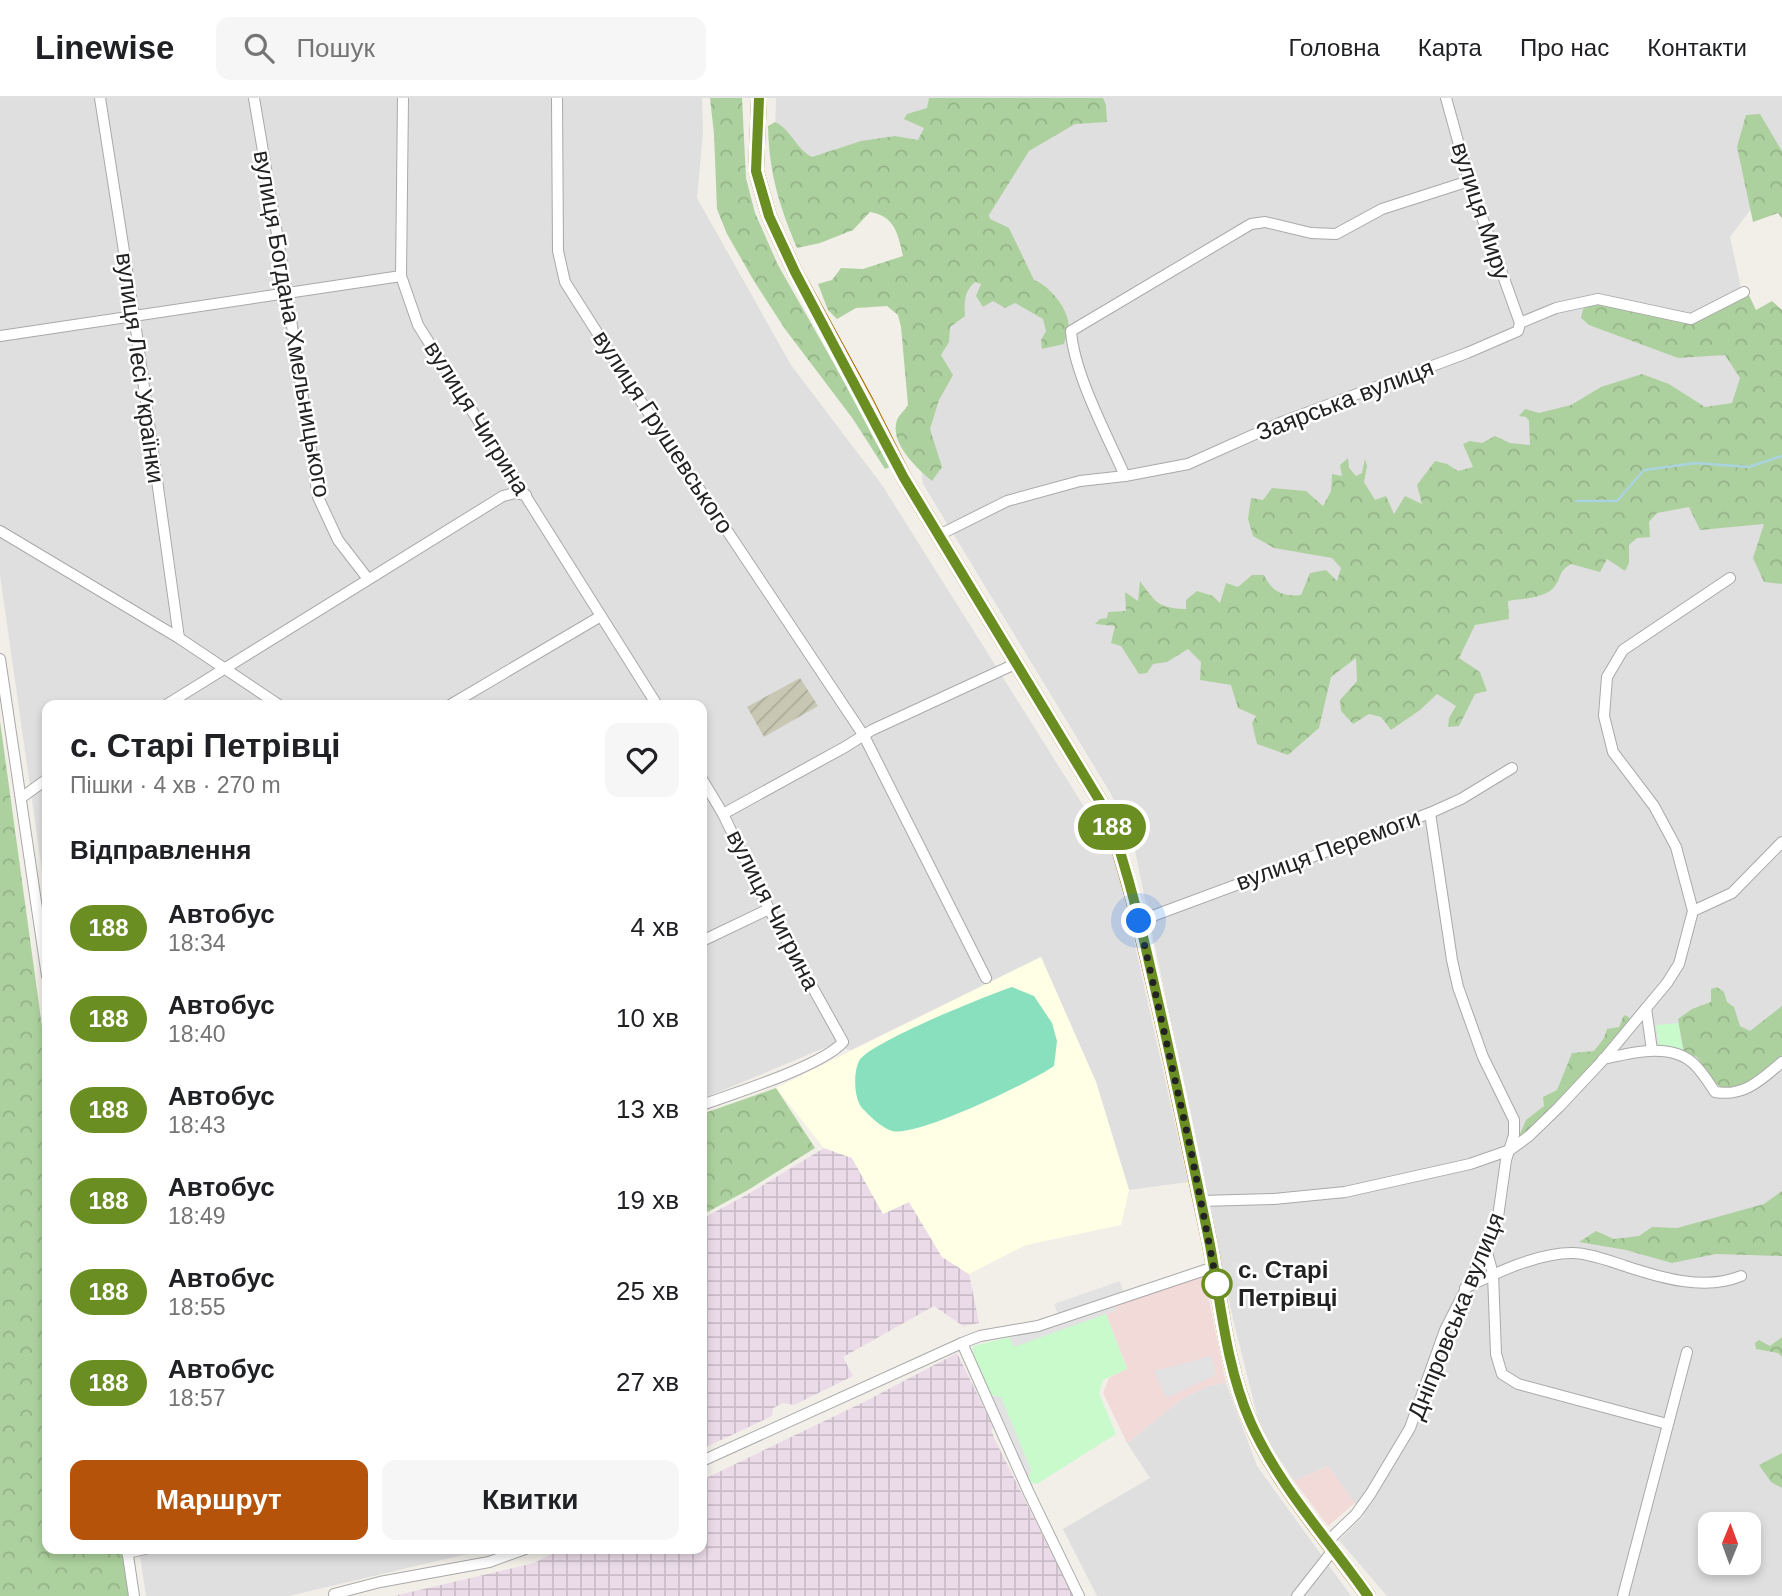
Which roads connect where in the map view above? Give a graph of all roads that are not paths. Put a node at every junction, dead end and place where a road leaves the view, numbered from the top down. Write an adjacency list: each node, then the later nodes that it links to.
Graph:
1 (100, 98): 11 (street, вулиця Лесі Українки)
2 (254, 98): 10 (street, вулиця Богдана Хмельницького)
3 (403, 98): 8 (street, вулиця Чигрина)
4 (557, 98): 29 (street, вулиця Грушевського)
5 (759, 98): 17 (main road)
6 (1446, 98): 7 (street, вулиця Миру)
7 (1469, 181): 12 (street, вулиця Миру); 14 (street)
8 (401, 276): 10 (street); 15 (street, вулиця Чигрина)
9 (1744, 292): 12 (street, Заярська вулиця)
10 (287, 293): 11 (street); 18 (street, вулиця Богдана Хмельницького)
11 (134, 315): 13 (street); 21 (street, вулиця Лесі Українки)
12 (1520, 323): 14 (street, Заярська вулиця)
13 (0, 335)
14 (1125, 476): 17 (street, Заярська вулиця)
15 (526, 495): 18 (street); 20 (street, вулиця Чигрина)
16 (0, 531): 21 (street)
17 (939, 535): 23 (main road)
18 (368, 579): 24 (street)
19 (1730, 579): 38 (street)
20 (601, 616): 27 (street); 28 (street, вулиця Чигрина)
21 (179, 638): 24 (street)
22 (0, 659): 33 (street)
23 (1016, 664): 29 (street); 39 (main road)
24 (226, 669): 25 (street); 26 (street)
25 (174, 700)
26 (272, 700)
27 (458, 700)
28 (654, 700)
29 (864, 736): 35 (street); 42 (street, вулиця Грушевського)
30 (1512, 768): 34 (street, вулиця Перемоги)
31 (42, 783): 33 (street)
32 (707, 787): 35 (street, вулиця Чигрина)
33 (21, 798): 40 (street)
34 (1430, 813): 39 (street, вулиця Перемоги); 48 (street, Дніпровська вулиця)
35 (723, 814): 37 (street, вулиця Чигрина)
36 (1782, 842): 38 (street)
37 (769, 909): 41 (street); 47 (street, вулиця Чигрина)
38 (1693, 911): 43 (street)
39 (1139, 921): 49 (main road)
40 (42, 922)
41 (707, 939)
42 (986, 978)
43 (1646, 1009): 44 (street); 45 (street)
44 (1652, 1051): 45 (street); 46 (street)
45 (1603, 1060): 48 (street)
46 (1782, 1062)
47 (707, 1103)
48 (1510, 1150): 49 (street); 50 (street, Дніпровська вулиця)
49 (1200, 1201): 51 (main road)
50 (1486, 1249): 52 (street); 54 (street, Дніпровська вулиця)
51 (1214, 1267): 55 (street); 59 (main road)
52 (1493, 1274): 53 (street); 54 (street); 57 (street)
53 (1741, 1276)
54 (1464, 1289): 59 (street, Дніпровська вулиця)
55 (962, 1343): 58 (street); 64 (street)
56 (1687, 1352): 57 (street)
57 (1667, 1424): 67 (street)
58 (707, 1459)
59 (1331, 1545): 65 (street, Дніпровська вулиця); 66 (main road)
60 (127, 1554): 63 (street)
61 (511, 1554): 62 (street)
62 (334, 1594)
63 (134, 1596)
64 (1079, 1596)
65 (1297, 1596)
66 (1368, 1596)
67 (1623, 1596)

